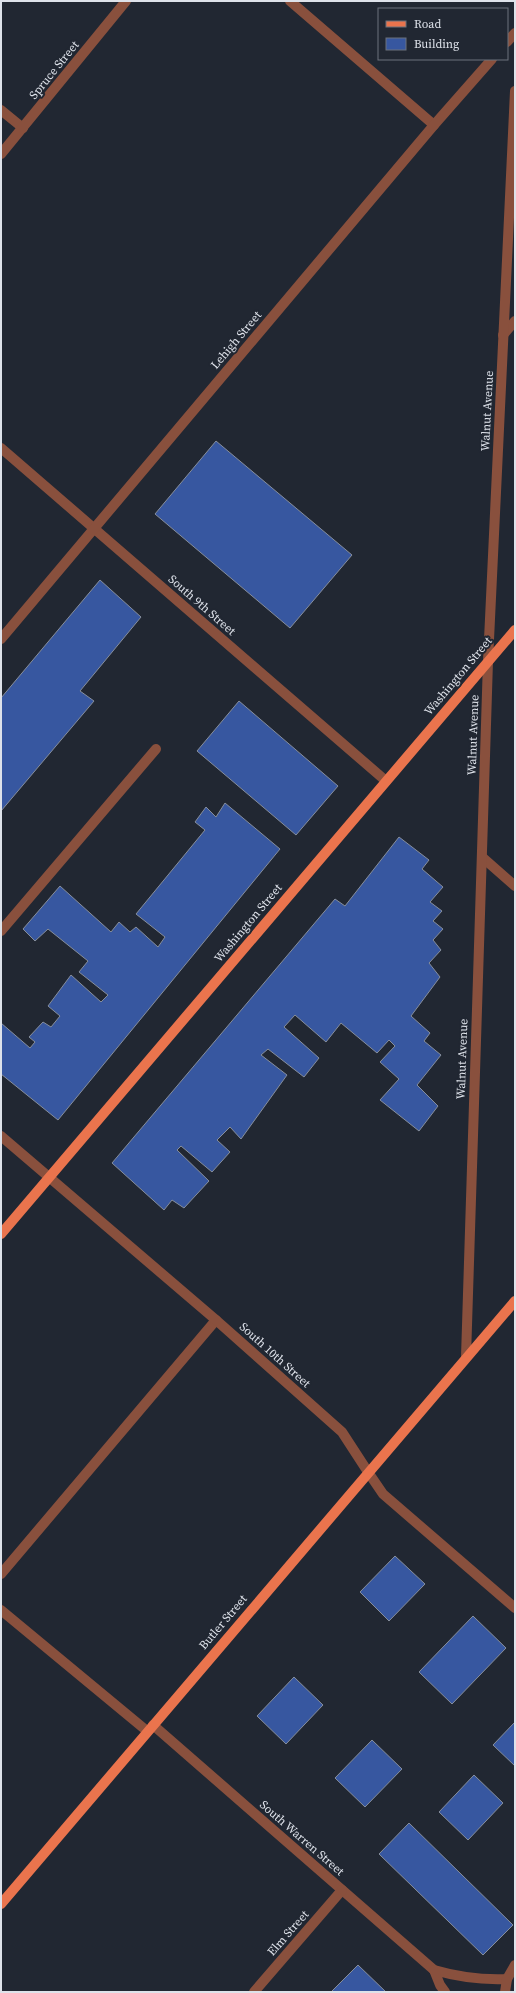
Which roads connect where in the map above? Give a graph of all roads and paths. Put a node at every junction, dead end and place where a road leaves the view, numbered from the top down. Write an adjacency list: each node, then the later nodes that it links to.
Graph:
1 (126, 1): 9 (street, Spruce Street)
2 (290, 1): 8 (street)
3 (515, 33): 4 (street)
4 (508, 41)
5 (491, 60): 8 (street, Lehigh Street)
6 (515, 91): 12 (street, Walnut Avenue)
7 (1, 110): 9 (street)
8 (434, 125): 14 (street, Lehigh Street)
9 (23, 128): 10 (street, Spruce Street)
10 (1, 154)
11 (515, 321): 12 (street)
12 (503, 335): 17 (street, Walnut Avenue)
13 (1, 448): 14 (street, South 9th Street)
14 (95, 529): 16 (street, Lehigh Street); 19 (street, South 9th Street)
15 (515, 630): 17 (main road, Washington Street)
16 (1, 639)
17 (488, 661): 19 (main road, Washington Street); 20 (street, Walnut Avenue)
18 (156, 749): 22 (street)
19 (386, 781): 24 (main road, Washington Street)
20 (482, 857): 21 (street); 28 (street, Walnut Avenue)
21 (515, 886)
22 (1, 930)
23 (1, 1136): 24 (street, South 10th Street)
24 (50, 1177): 25 (main road, Washington Street); 27 (street, South 10th Street)
25 (1, 1234)
26 (515, 1301): 28 (main road, Butler Street)
27 (216, 1320): 29 (street, South 10th Street); 30 (street)
28 (466, 1357): 29 (main road, Butler Street)
29 (368, 1472): 31 (street, South 10th Street); 33 (main road, Butler Street)
30 (1, 1574)
31 (515, 1608)
32 (1, 1610): 33 (street, South Warren Street)
33 (150, 1728): 34 (street, South Warren Street); 35 (main road, Butler Street)
34 (342, 1890): 37 (street, South Warren Street); 39 (street, Elm Street)
35 (1, 1904)
36 (515, 1965): 38 (street)
37 (434, 1970): 38 (street); 40 (street)
38 (507, 1979): 41 (street)
39 (254, 1992)
40 (445, 1992)
41 (505, 1992)

